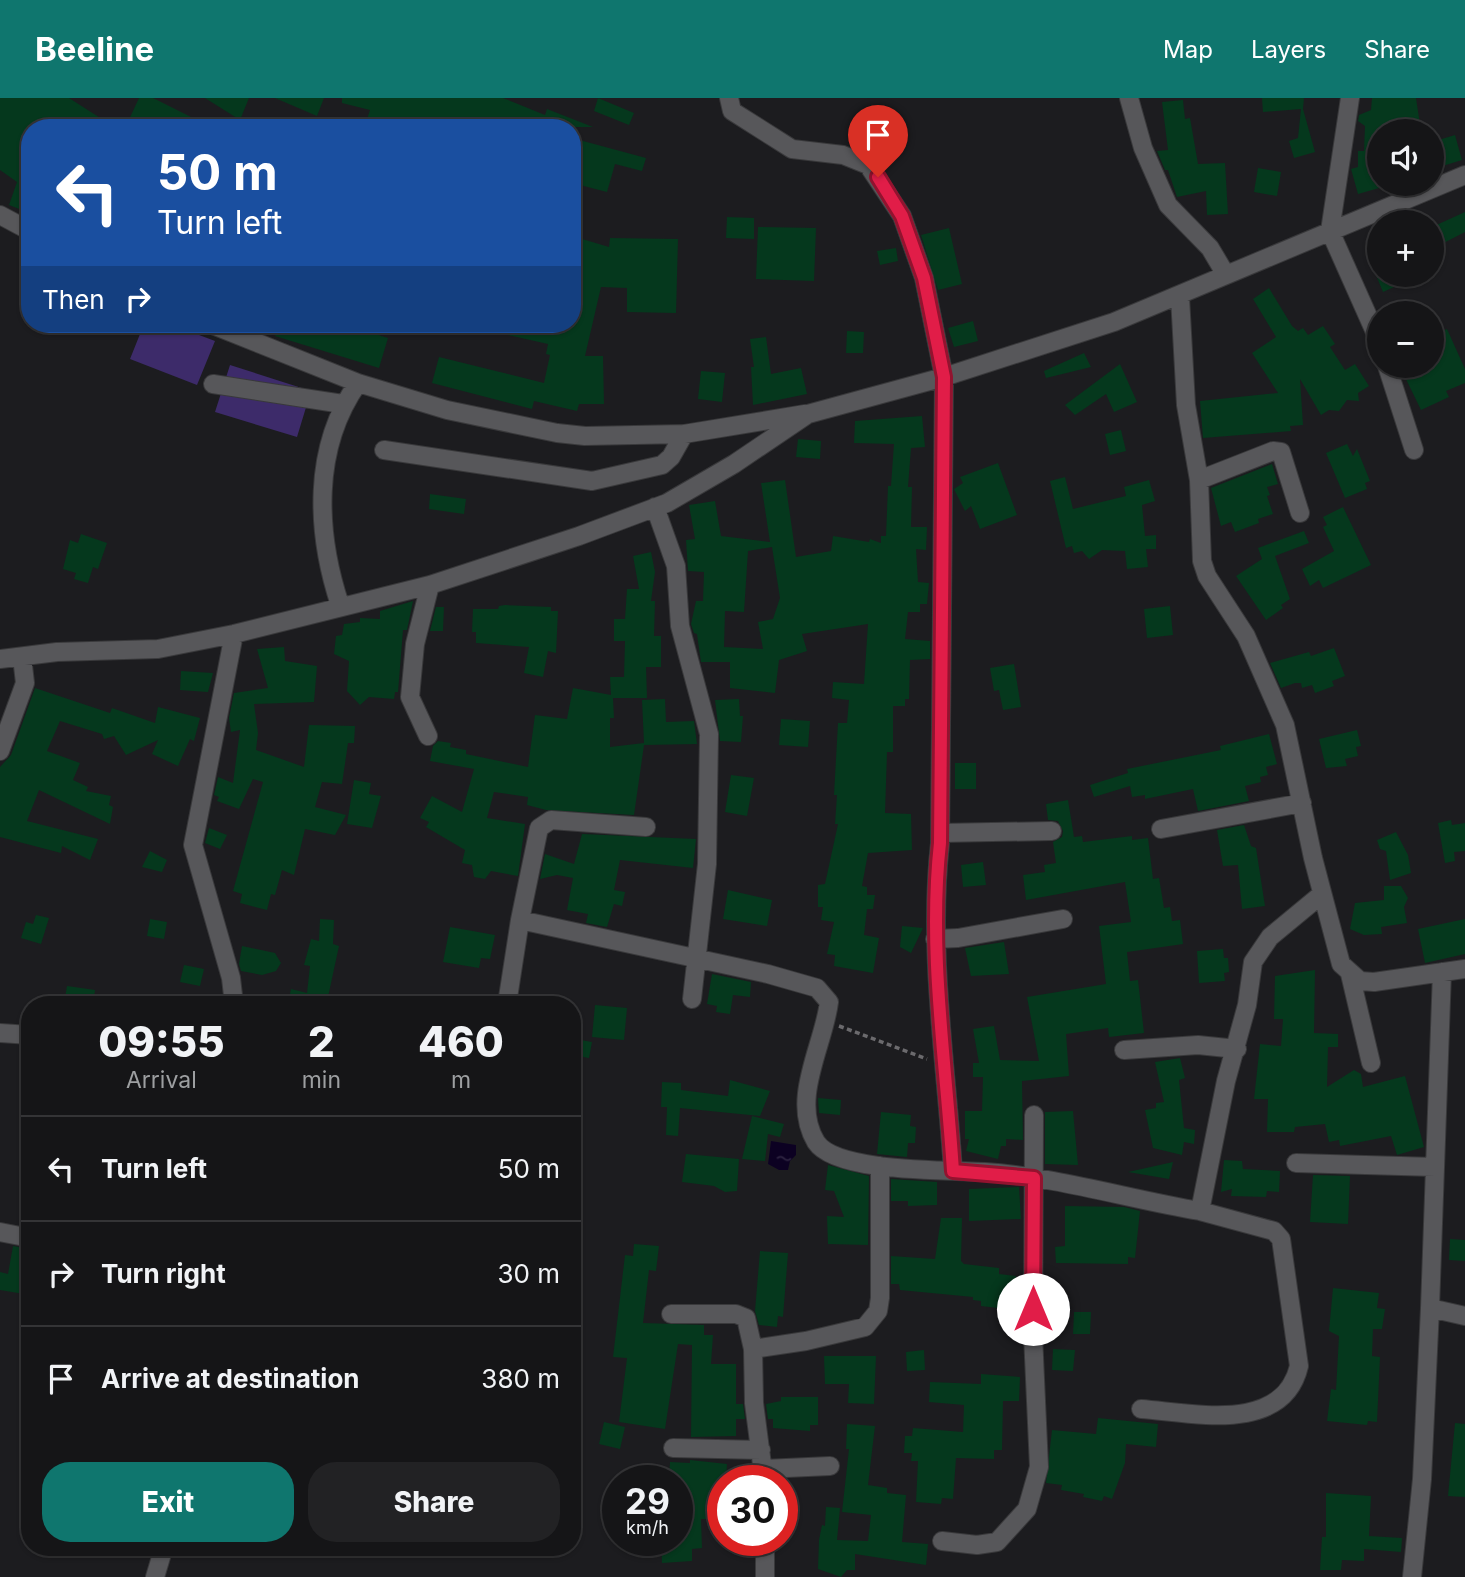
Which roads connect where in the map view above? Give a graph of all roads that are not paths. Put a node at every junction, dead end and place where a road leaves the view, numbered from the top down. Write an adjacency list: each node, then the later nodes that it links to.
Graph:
1 (729, 98): 12 (street)
2 (1129, 98): 8 (street)
3 (1350, 98): 7 (street)
4 (1465, 175): 7 (street)
5 (0, 215): 6 (street)
6 (21, 226)
7 (1331, 231): 8 (street); 10 (street)
8 (1226, 275): 9 (street)
9 (1180, 297): 12 (street); 21 (street)
10 (1367, 314)
11 (233, 333): 14 (street)
12 (944, 377): 17 (street); 35 (street)
13 (1391, 378): 20 (street)
14 (358, 383): 16 (street); 18 (street)
15 (213, 384): 16 (street)
16 (343, 404): 25 (street)
17 (808, 414): 18 (street); 22 (street)
18 (684, 434): 19 (street)
19 (384, 450)
20 (1414, 450)
21 (1199, 480): 23 (street); 31 (street)
22 (655, 507): 24 (street); 40 (street)
23 (1300, 513)
24 (430, 584): 25 (street); 29 (street)
25 (340, 605): 26 (street)
26 (234, 634): 27 (street); 44 (street)
27 (22, 657): 28 (street); 30 (street)
28 (0, 659)
29 (428, 736)
30 (0, 751)
31 (1302, 803): 33 (street); 36 (street)
32 (646, 827): 38 (street)
33 (1161, 829)
34 (1052, 831): 35 (street)
35 (940, 833): 39 (street)
36 (1322, 894): 43 (street); 49 (street)
37 (1063, 919): 39 (street)
38 (520, 920): 40 (street); 45 (street)
39 (935, 939): 56 (street)
40 (694, 958): 46 (street); 54 (street)
41 (1465, 969): 42 (street)
42 (1442, 972): 43 (street); 55 (street)
43 (1350, 975): 51 (street)
44 (233, 996)
45 (508, 996)
46 (692, 999)
47 (0, 1033): 48 (street)
48 (21, 1034)
49 (1237, 1049): 50 (street); 58 (street)
50 (1124, 1051)
51 (1371, 1063)
52 (1034, 1115): 57 (street)
53 (1296, 1163): 55 (street)
54 (880, 1166): 56 (street); 64 (street)
55 (1435, 1167): 61 (street)
56 (953, 1171): 57 (street)
57 (1034, 1178): 58 (street); 71 (street)
58 (1200, 1211): 65 (street)
59 (0, 1232): 60 (street)
60 (21, 1236)
61 (1430, 1308): 63 (street); 76 (street)
62 (671, 1314): 64 (street)
63 (1465, 1316)
64 (753, 1349): 67 (street)
65 (1141, 1409)
66 (673, 1448): 67 (street)
67 (761, 1450): 68 (street)
68 (763, 1465)
69 (830, 1466): 70 (street)
70 (798, 1470)
71 (942, 1541)
72 (161, 1556): 74 (street)
73 (765, 1556): 75 (street)
74 (155, 1577)
75 (765, 1577)
76 (1412, 1577)

